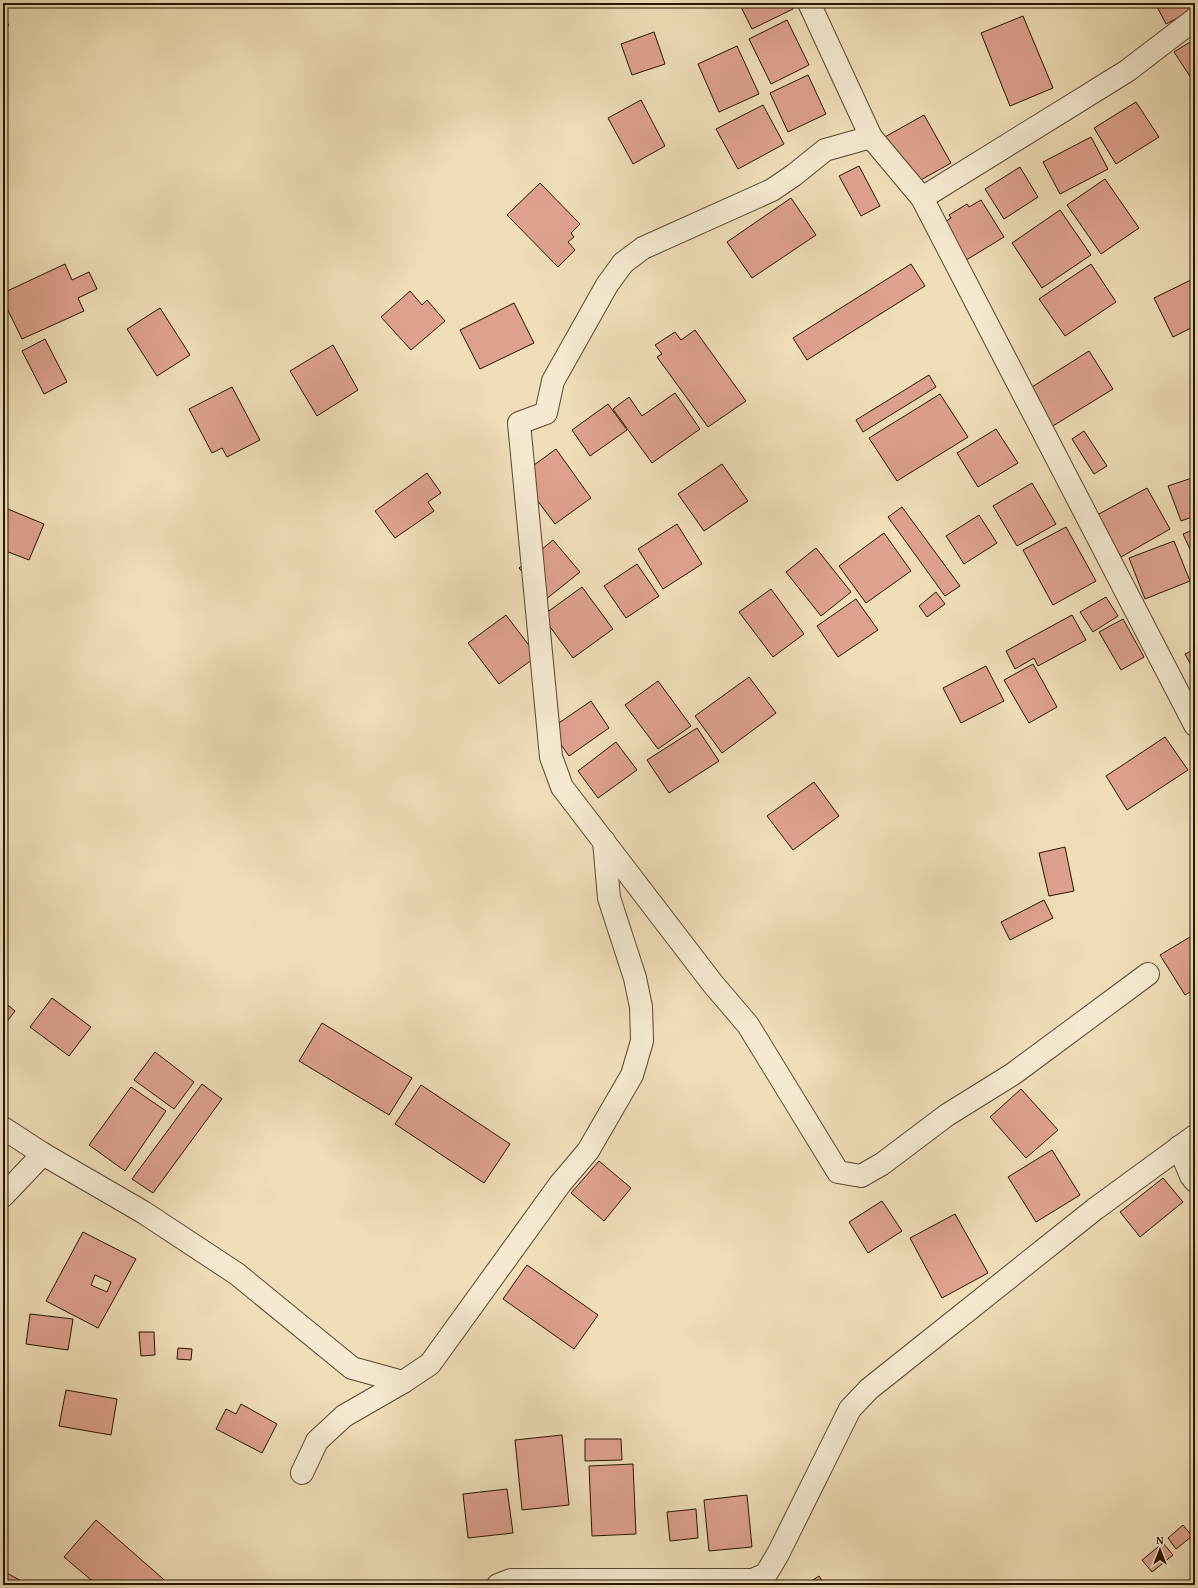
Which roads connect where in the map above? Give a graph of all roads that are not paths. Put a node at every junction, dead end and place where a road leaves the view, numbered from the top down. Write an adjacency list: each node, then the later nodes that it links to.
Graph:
1 (809, 3): 3 (street)
2 (1195, 19): 4 (street)
3 (871, 137): 4 (street); 6 (street)
4 (922, 198): 5 (street)
5 (1195, 725)
6 (604, 840): 7 (street); 13 (street)
7 (1148, 974)
8 (3, 1128): 10 (street)
9 (1187, 1142): 11 (street); 15 (street)
10 (42, 1154): 12 (street); 13 (street)
11 (1195, 1181)
12 (3, 1196)
13 (403, 1382): 14 (street)
14 (302, 1473)
15 (498, 1585)

